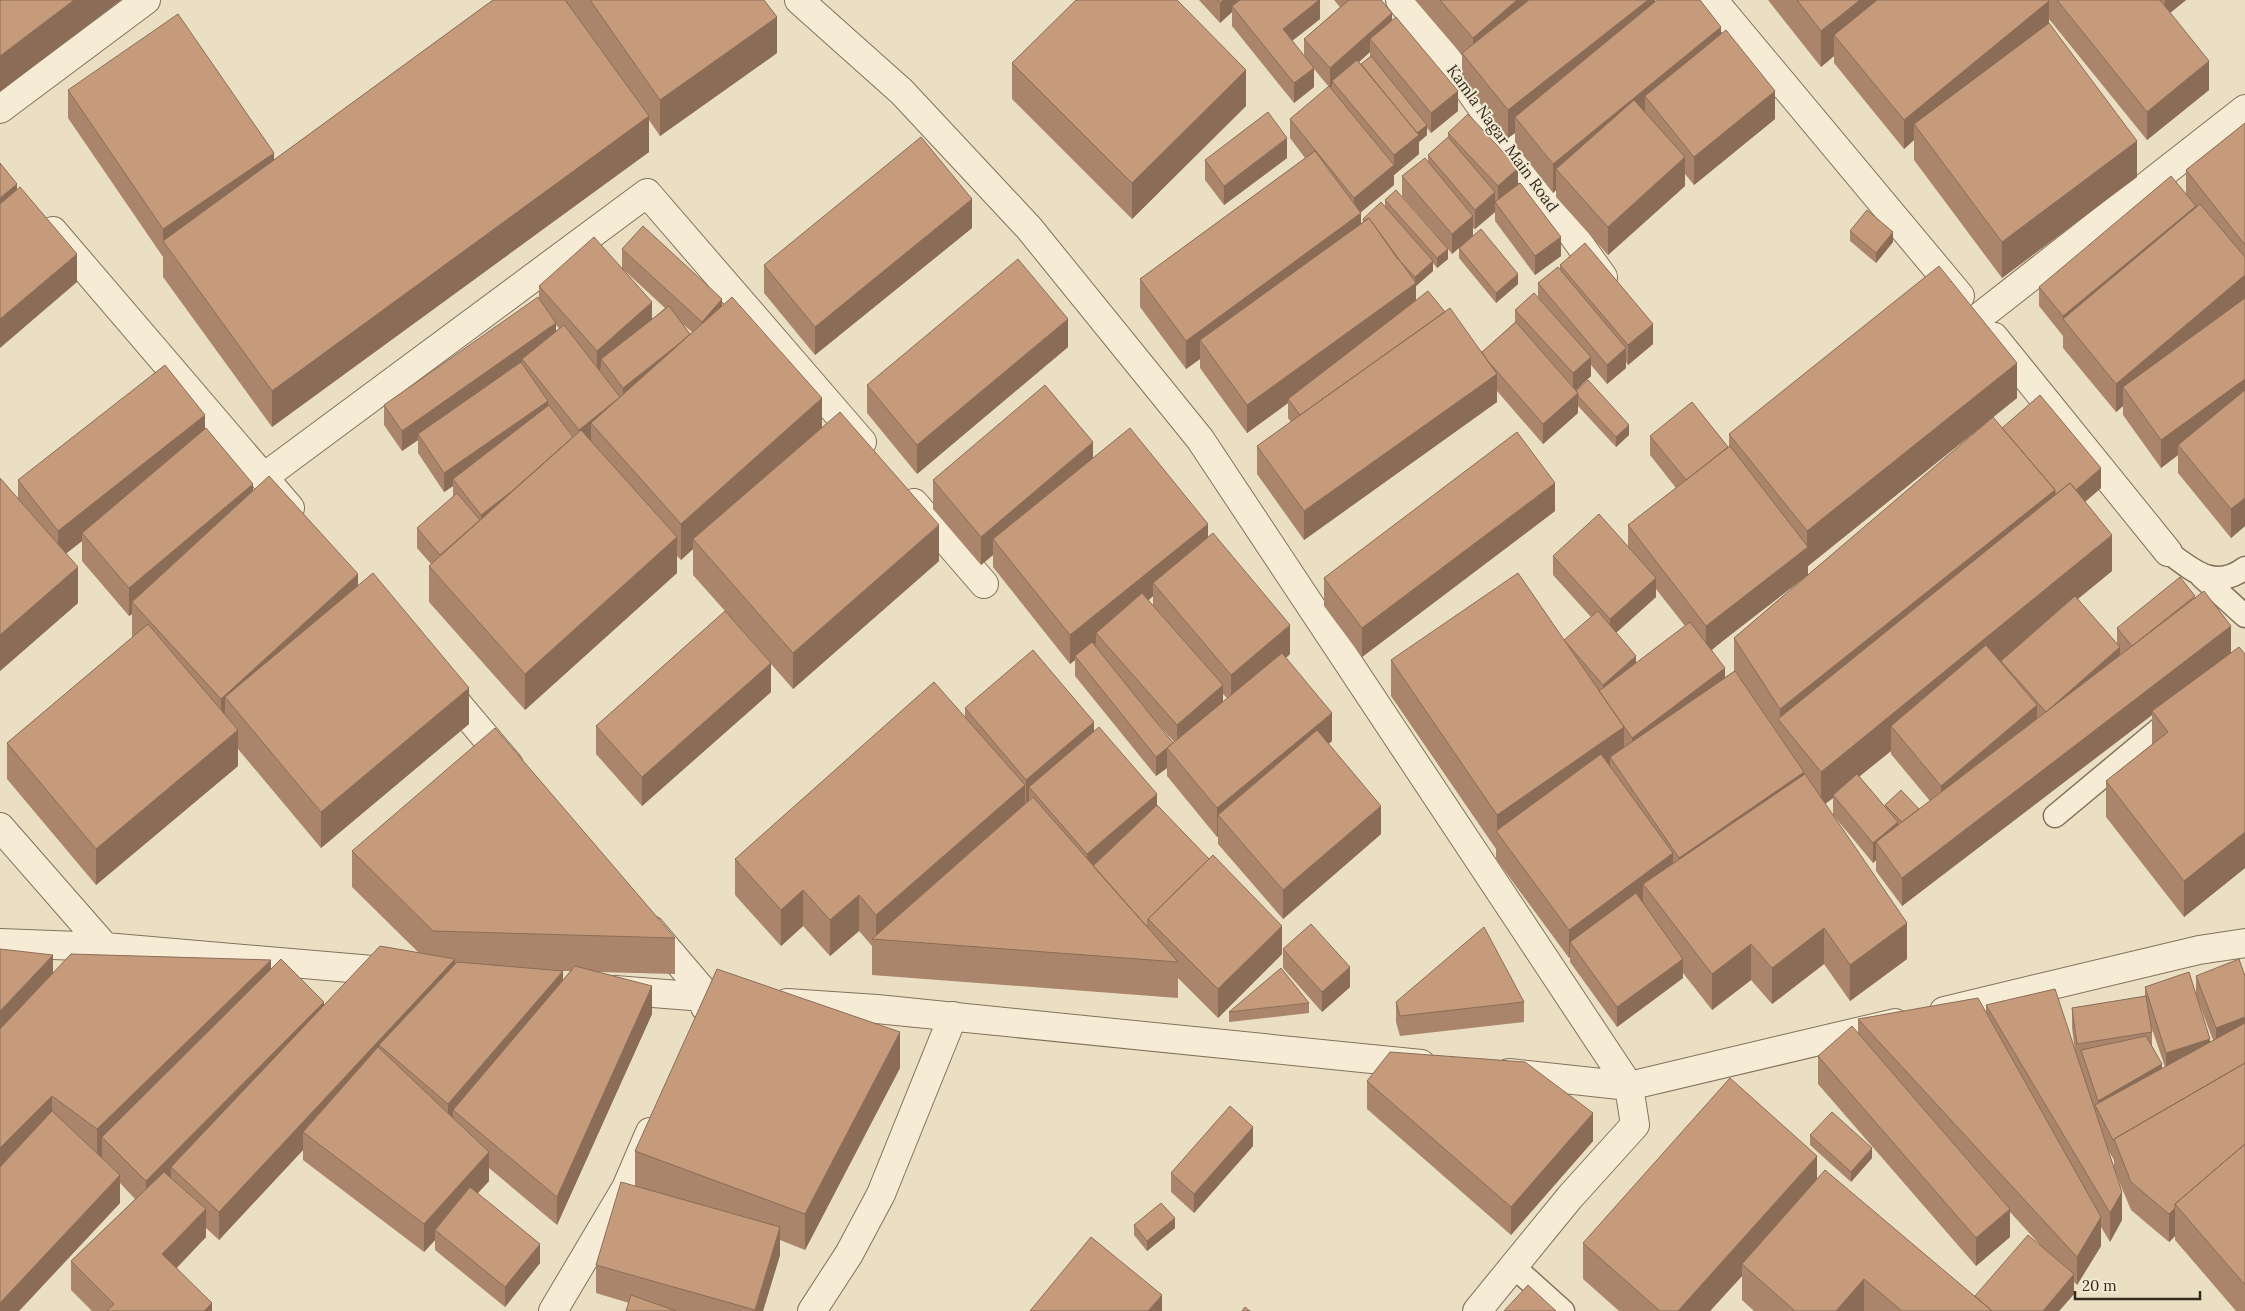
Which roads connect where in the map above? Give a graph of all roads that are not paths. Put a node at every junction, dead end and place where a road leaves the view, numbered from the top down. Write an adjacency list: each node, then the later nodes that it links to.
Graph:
1 (146, 0): 5 (street)
2 (799, 0): 35 (street)
3 (1400, 0): 8 (street, Kamla Nagar Main Road)
4 (1713, 0): 9 (street)
5 (0, 109)
6 (2245, 109): 9 (street)
7 (39, 214): 11 (street)
8 (1603, 278)
9 (1978, 318): 14 (street)
10 (880, 464): 11 (street)
11 (264, 477): 13 (street)
12 (900, 486): 17 (street)
13 (309, 530)
14 (2168, 552): 16 (lane)
15 (2245, 568): 16 (lane)
16 (2201, 576): 18 (lane)
17 (984, 584)
18 (2245, 616)
19 (431, 674): 21 (street)
20 (2192, 702): 22 (lane)
21 (528, 787)
22 (2055, 816)
23 (0, 827): 27 (street)
24 (638, 915): 30 (street)
25 (0, 942): 27 (street)
26 (2245, 943): 35 (street)
27 (105, 948): 28 (street)
28 (422, 974)
29 (590, 988): 30 (street)
30 (709, 998): 31 (street); 32 (street)
31 (953, 1016): 33 (street); 39 (street)
32 (693, 1034)
33 (1450, 1067)
34 (1480, 1070): 35 (street)
35 (1629, 1086): 37 (street)
36 (661, 1106): 38 (street)
37 (1514, 1267): 40 (street); 41 (lane)
38 (553, 1311)
39 (812, 1311)
40 (1477, 1311)
41 (1563, 1311)

